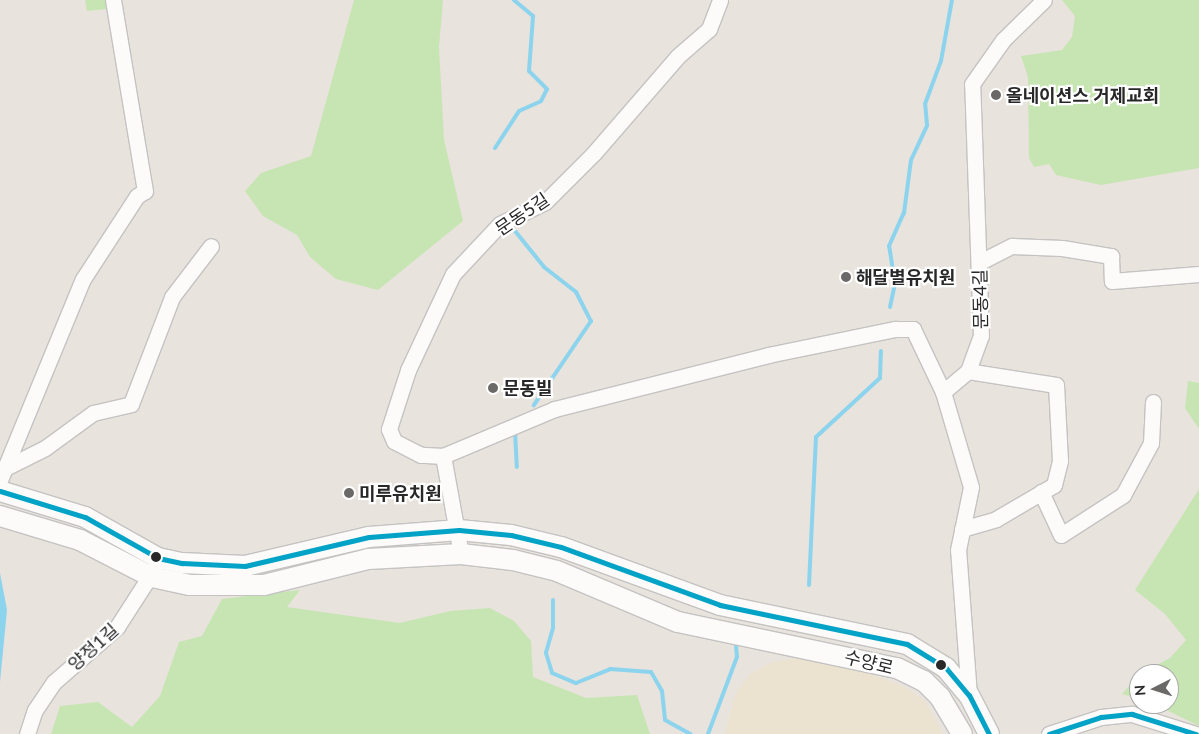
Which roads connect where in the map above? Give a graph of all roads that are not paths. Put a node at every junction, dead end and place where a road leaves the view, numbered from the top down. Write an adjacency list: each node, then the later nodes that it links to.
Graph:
1 (113, 0): 11 (street)
2 (720, 0): 10 (street, 문동5길)
3 (1044, 0): 5 (street, 문동4길)
4 (210, 246): 11 (street)
5 (980, 262): 6 (street); 7 (street, 문동4길)
6 (1199, 274)
7 (968, 370): 8 (street, 문동4길); 14 (street)
8 (944, 392): 10 (street); 16 (street)
9 (1153, 402): 14 (street)
10 (444, 456): 17 (street)
11 (7, 466): 12 (street)
12 (0, 480)
13 (0, 491): 19 (street, 수양로)
14 (1041, 492): 16 (street)
15 (0, 516): 19 (street)
16 (962, 529): 20 (street)
17 (459, 530): 18 (street); 19 (street, 수양로); 20 (street, 수양로)
18 (461, 554): 19 (street, 수양로); 22 (street, 수양로)
19 (155, 568): 21 (street, 양정1길)
20 (969, 695): 23 (street, 수양로)
21 (27, 734)
22 (962, 734)
23 (988, 734)
24 (1049, 734): 25 (street)
25 (1196, 734)

